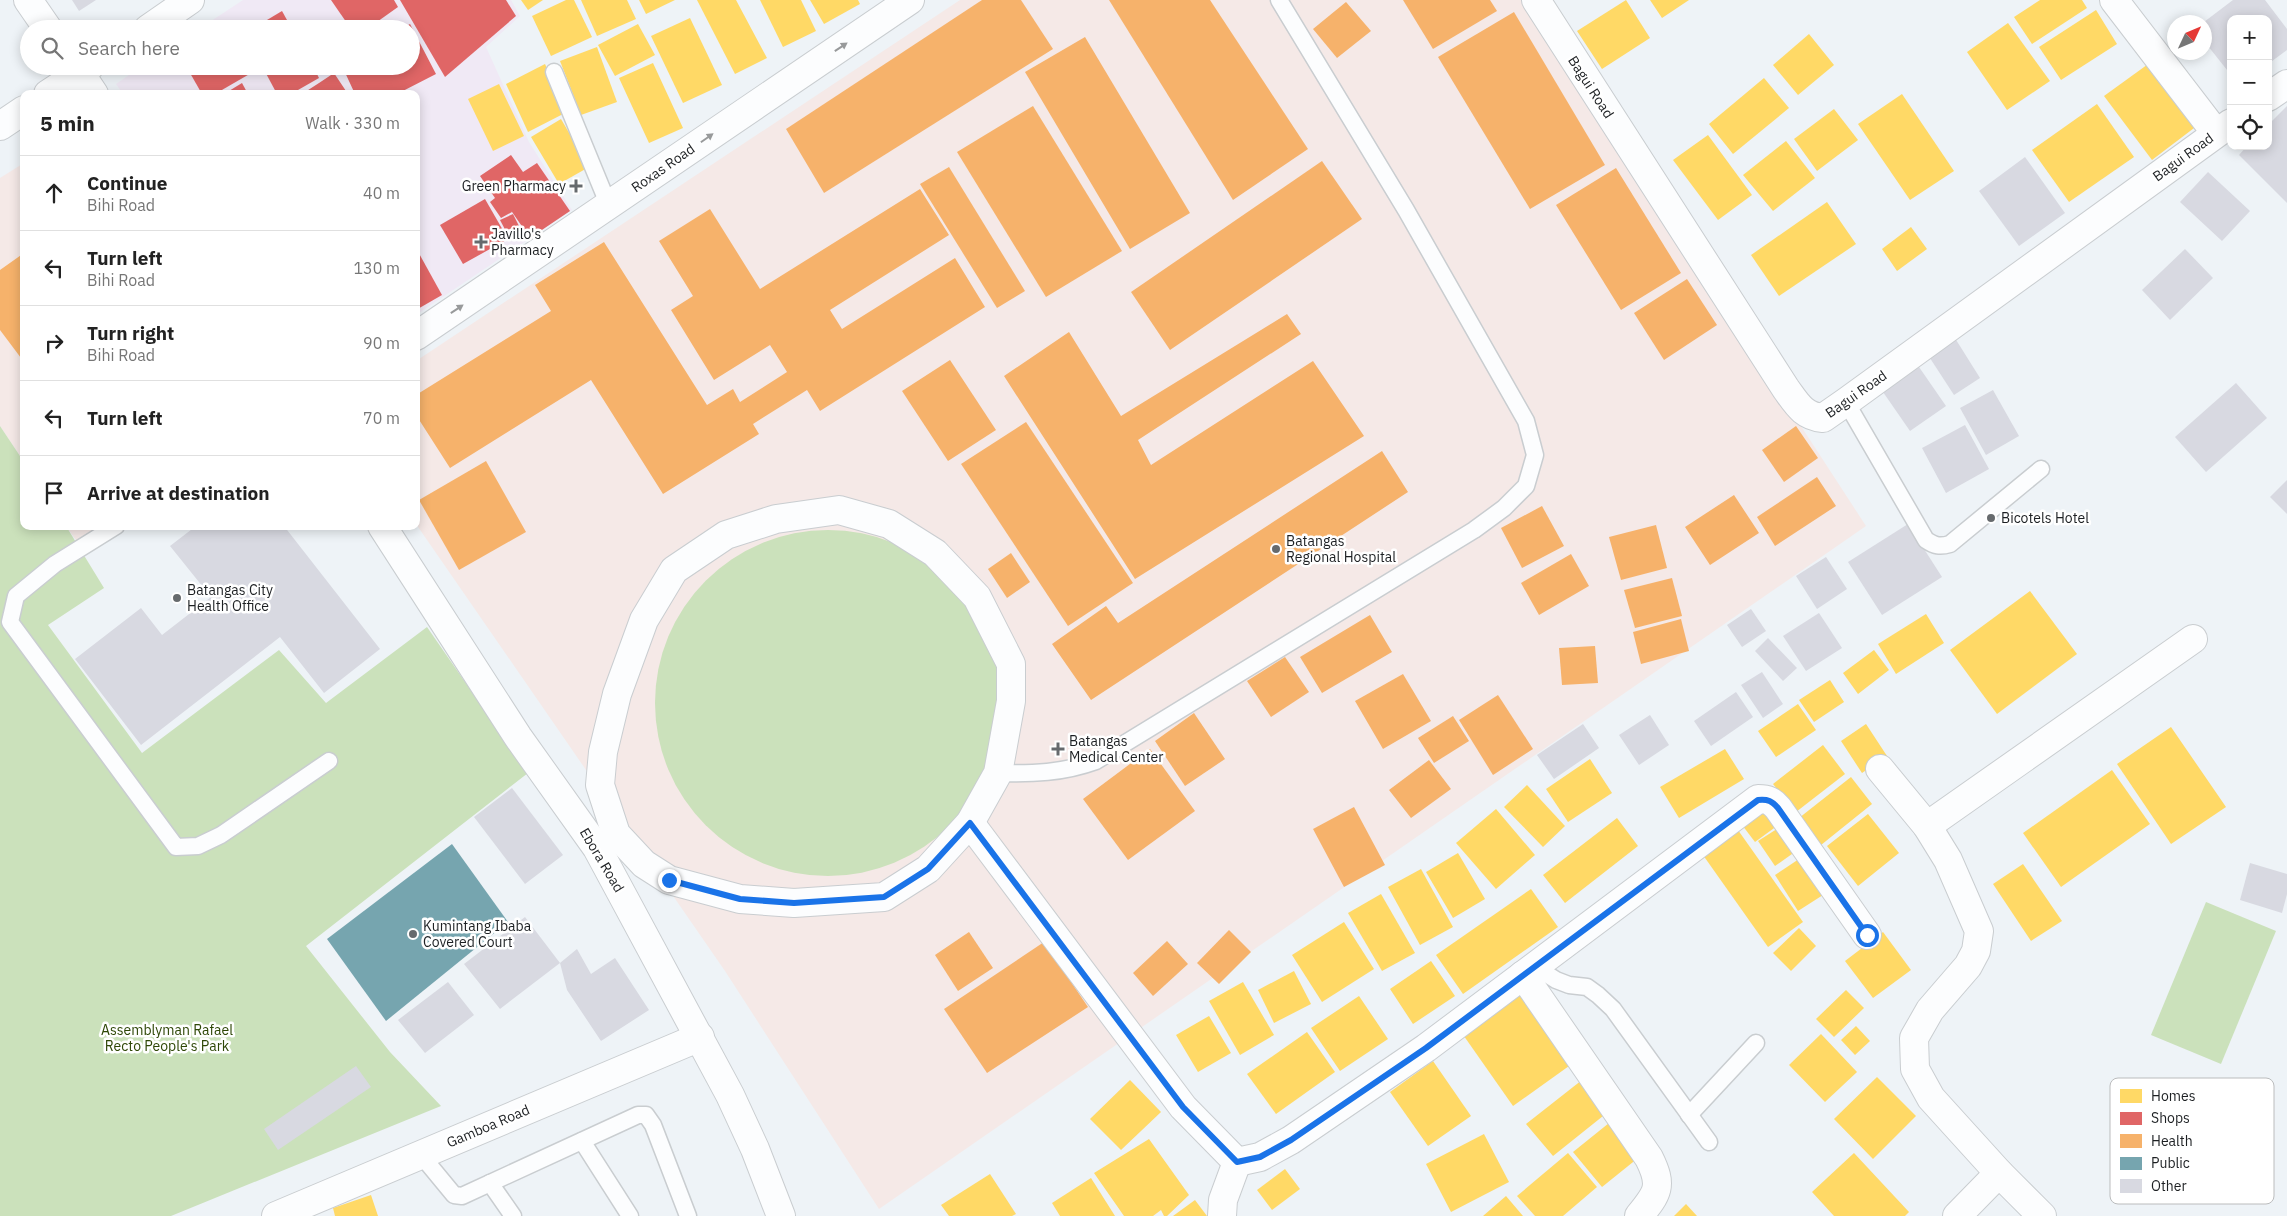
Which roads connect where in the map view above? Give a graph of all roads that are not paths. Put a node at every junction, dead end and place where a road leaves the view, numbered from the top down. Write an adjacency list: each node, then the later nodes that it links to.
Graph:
1 (28, 0): 7 (street)
2 (190, 0): 8 (street)
3 (910, 0): 17 (street, Roxas Road, one-way to 3)
4 (1280, 0): 26 (lane)
5 (1536, 0): 19 (street, Bagui Road)
6 (2114, 0): 16 (street)
7 (42, 20)
8 (161, 20)
9 (554, 72): 17 (lane)
10 (85, 75): 12 (street)
11 (2287, 84): 13 (street)
12 (56, 90)
13 (2272, 94)
14 (20, 113): 15 (street)
15 (0, 126)
16 (2223, 128): 19 (street, Bagui Road)
17 (609, 206): 18 (street, Roxas Road, one-way to 17)
18 (420, 333)
19 (1846, 402): 20 (lane)
20 (2041, 470)
21 (110, 530): 24 (lane)
22 (385, 530): 29 (street, Ebora Road)
23 (2193, 639): 28 (street)
24 (329, 761)
25 (1880, 769): 28 (street)
26 (998, 773): 27 (street); 29 (street)
27 (970, 823): 29 (street); 38 (street)
28 (1927, 826): 39 (street)
29 (606, 841): 32 (street, Ebora Road)
30 (1867, 935): 31 (street)
31 (1528, 971): 34 (lane); 38 (street); 47 (street)
32 (700, 1037): 37 (street, Gamboa Road); 45 (street, Ebora Road)
33 (1756, 1044): 34 (lane)
34 (1690, 1115): 36 (lane)
35 (582, 1140): 40 (lane); 43 (lane); 44 (lane)
36 (1709, 1142)
37 (421, 1155): 40 (lane); 41 (street, Gamboa Road)
38 (1237, 1162): 46 (street)
39 (1999, 1173): 48 (street); 49 (street)
40 (490, 1183): 42 (lane)
41 (276, 1216)
42 (513, 1216)
43 (630, 1216)
44 (688, 1216)
45 (781, 1216)
46 (1222, 1216)
47 (1639, 1216)
48 (1957, 1216)
49 (2042, 1216)

